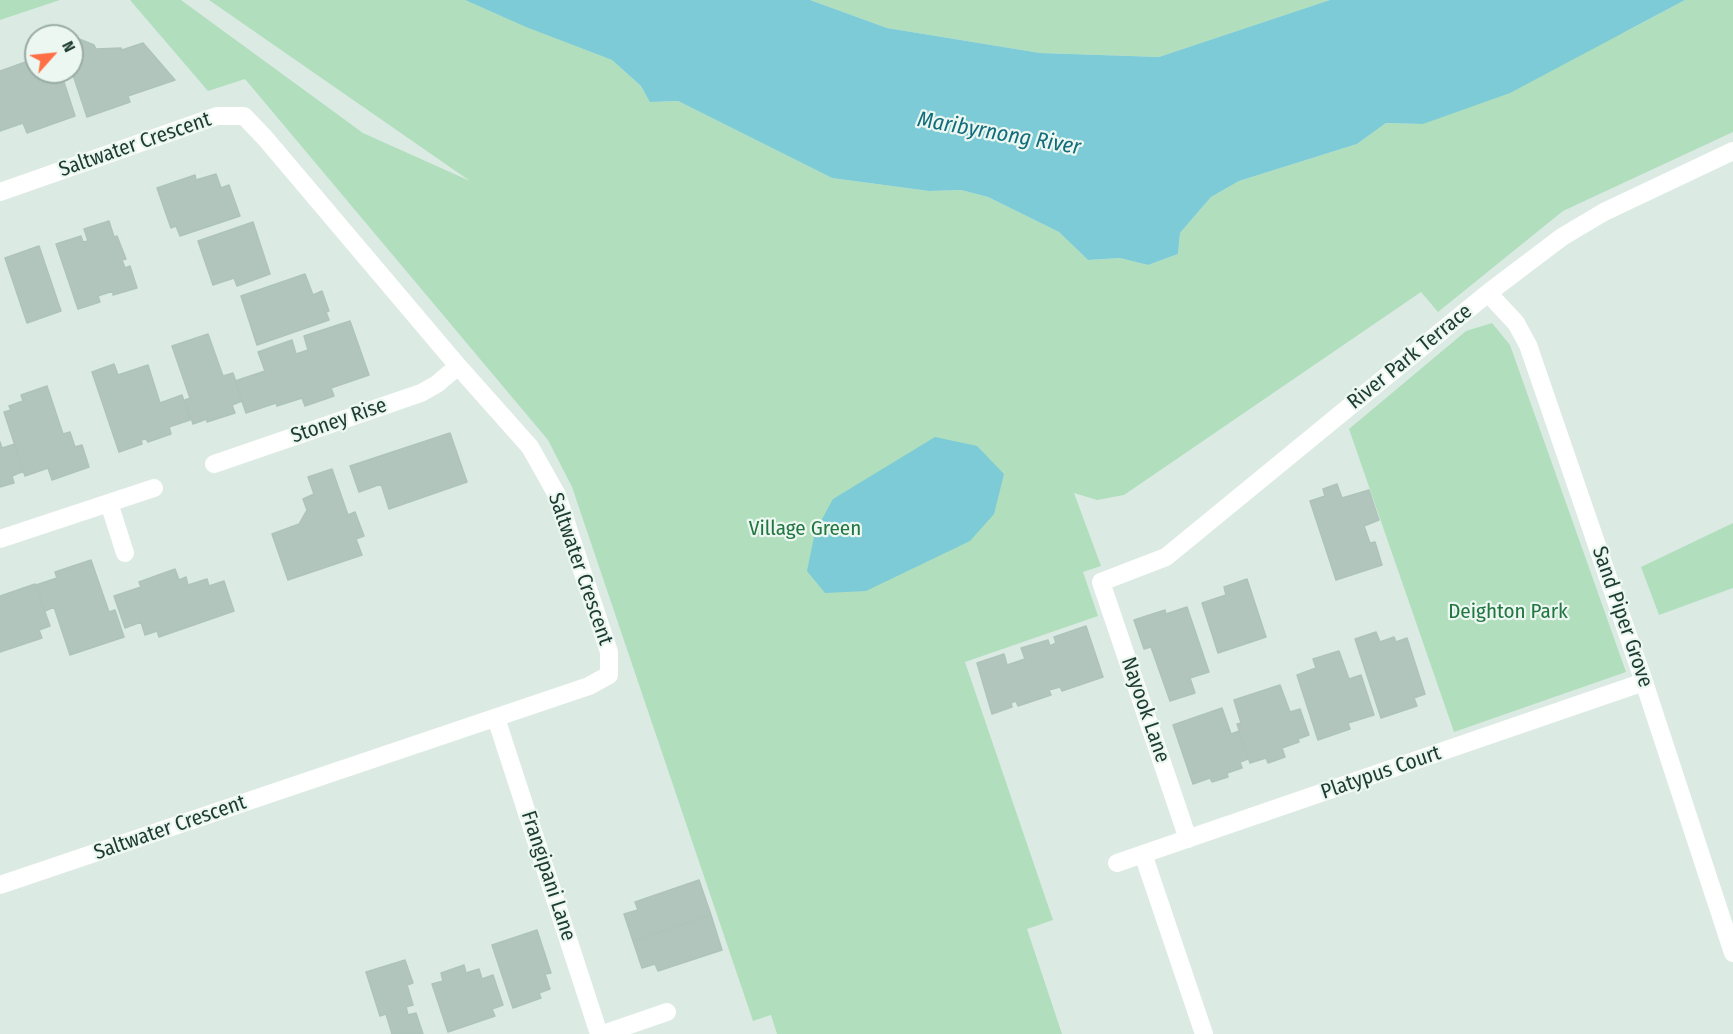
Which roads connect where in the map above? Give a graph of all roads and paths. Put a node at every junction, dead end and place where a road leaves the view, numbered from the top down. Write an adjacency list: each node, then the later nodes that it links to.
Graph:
1 (1733, 151): 3 (street, River Park Terrace)
2 (0, 192): 4 (street, Saltwater Crescent)
3 (1488, 293): 10 (street, River Park Terrace); 11 (street, Sand Piper Grove)
4 (458, 366): 5 (street, Stoney Rise); 12 (street, Saltwater Crescent)
5 (214, 464)
6 (154, 488): 7 (street)
7 (109, 503): 8 (street); 9 (street)
8 (0, 539)
9 (125, 553)
10 (1101, 582): 13 (street, Nayook Lane)
11 (1644, 682): 13 (street, Platypus Court); 17 (street, Sand Piper Grove)
12 (496, 718): 16 (street, Saltwater Crescent); 20 (street, Frangipani Lane)
13 (1188, 839): 14 (street, Platypus Court)
14 (1143, 854): 15 (street, Platypus Court); 21 (street)
15 (1117, 863)
16 (0, 885)
17 (1733, 953)
18 (667, 1012): 19 (street)
19 (633, 1029): 20 (street)
20 (601, 1034)
21 (1204, 1034)

